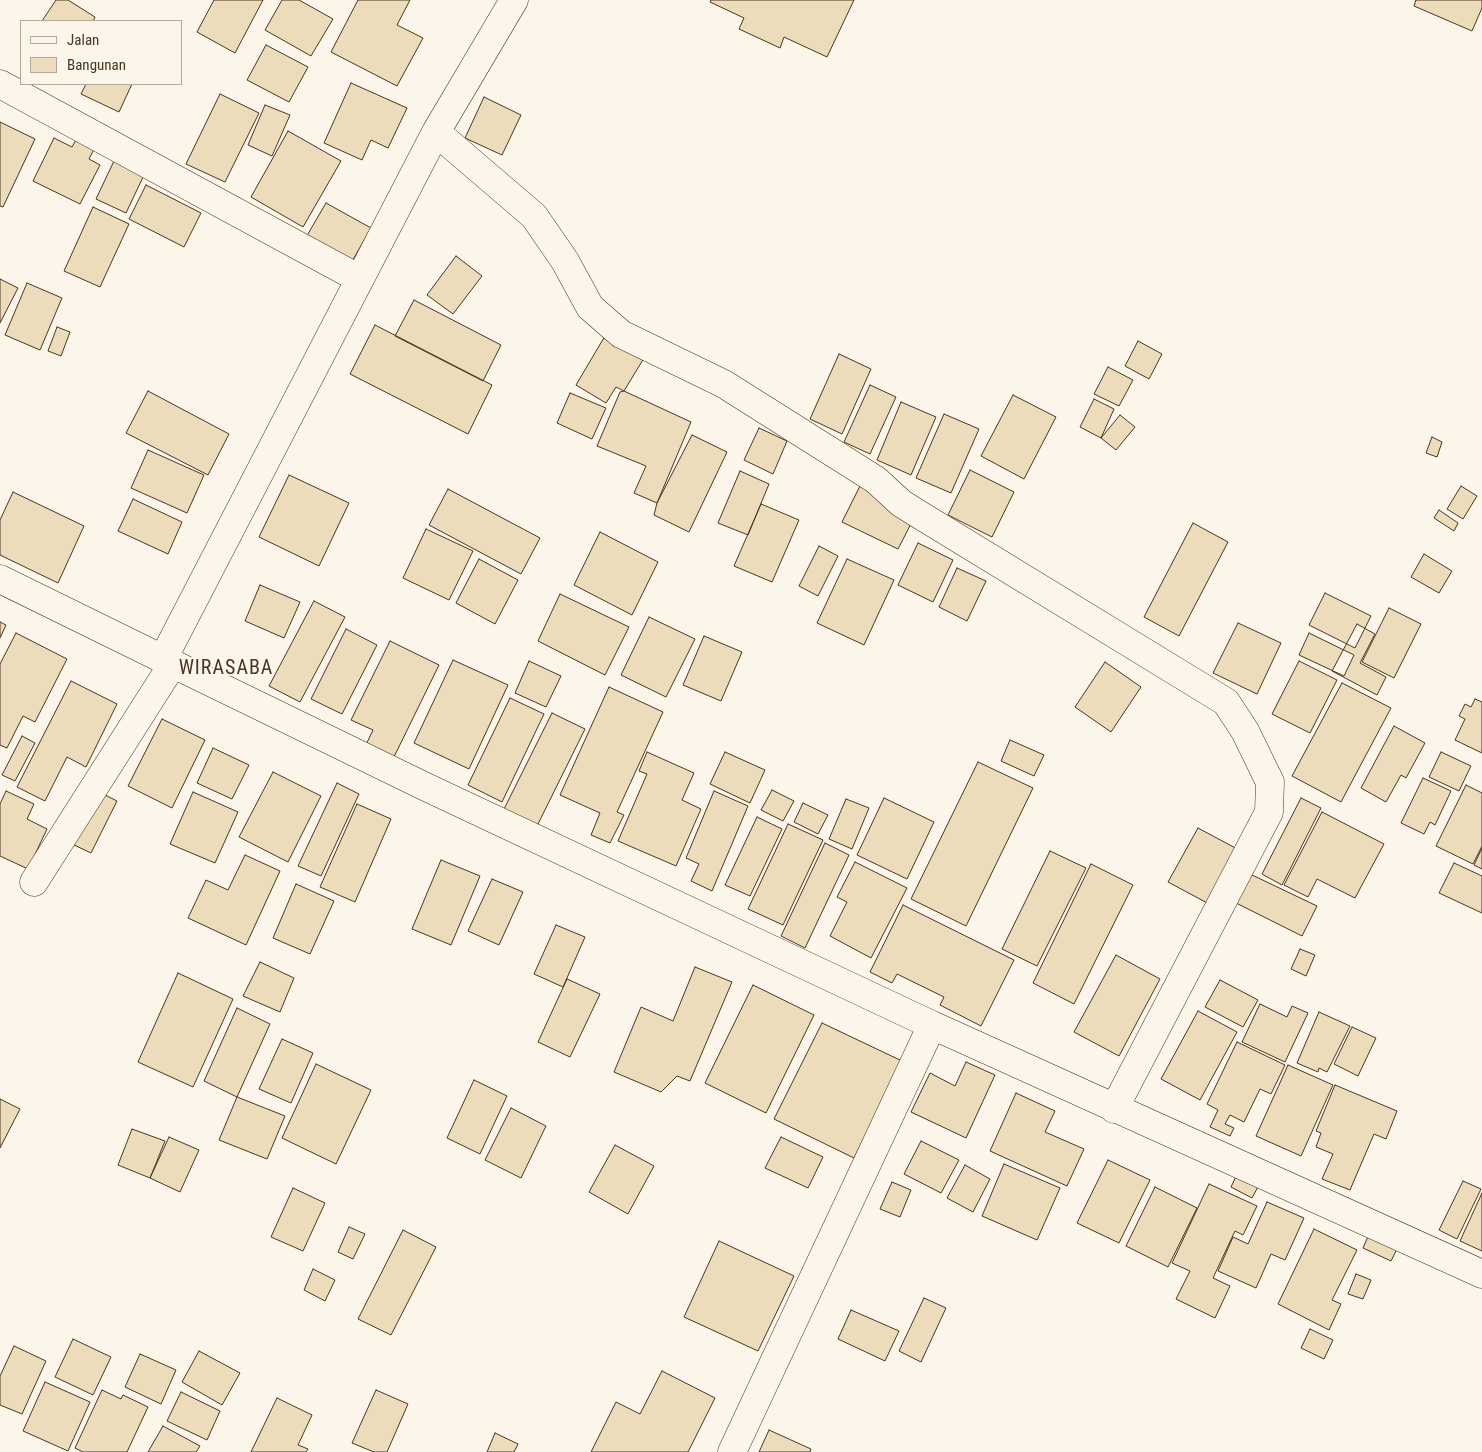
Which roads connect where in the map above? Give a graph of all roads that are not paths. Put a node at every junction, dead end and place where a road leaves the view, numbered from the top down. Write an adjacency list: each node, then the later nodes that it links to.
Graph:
1 (514, 0): 3 (street)
2 (0, 84): 4 (street)
3 (436, 132): 4 (street); 9 (street)
4 (358, 278): 6 (street)
5 (0, 579): 6 (street)
6 (168, 662): 7 (street); 8 (street)
7 (34, 882)
8 (932, 1025): 9 (street); 11 (street)
9 (1114, 1109): 10 (street)
10 (1482, 1274)
11 (732, 1452)

